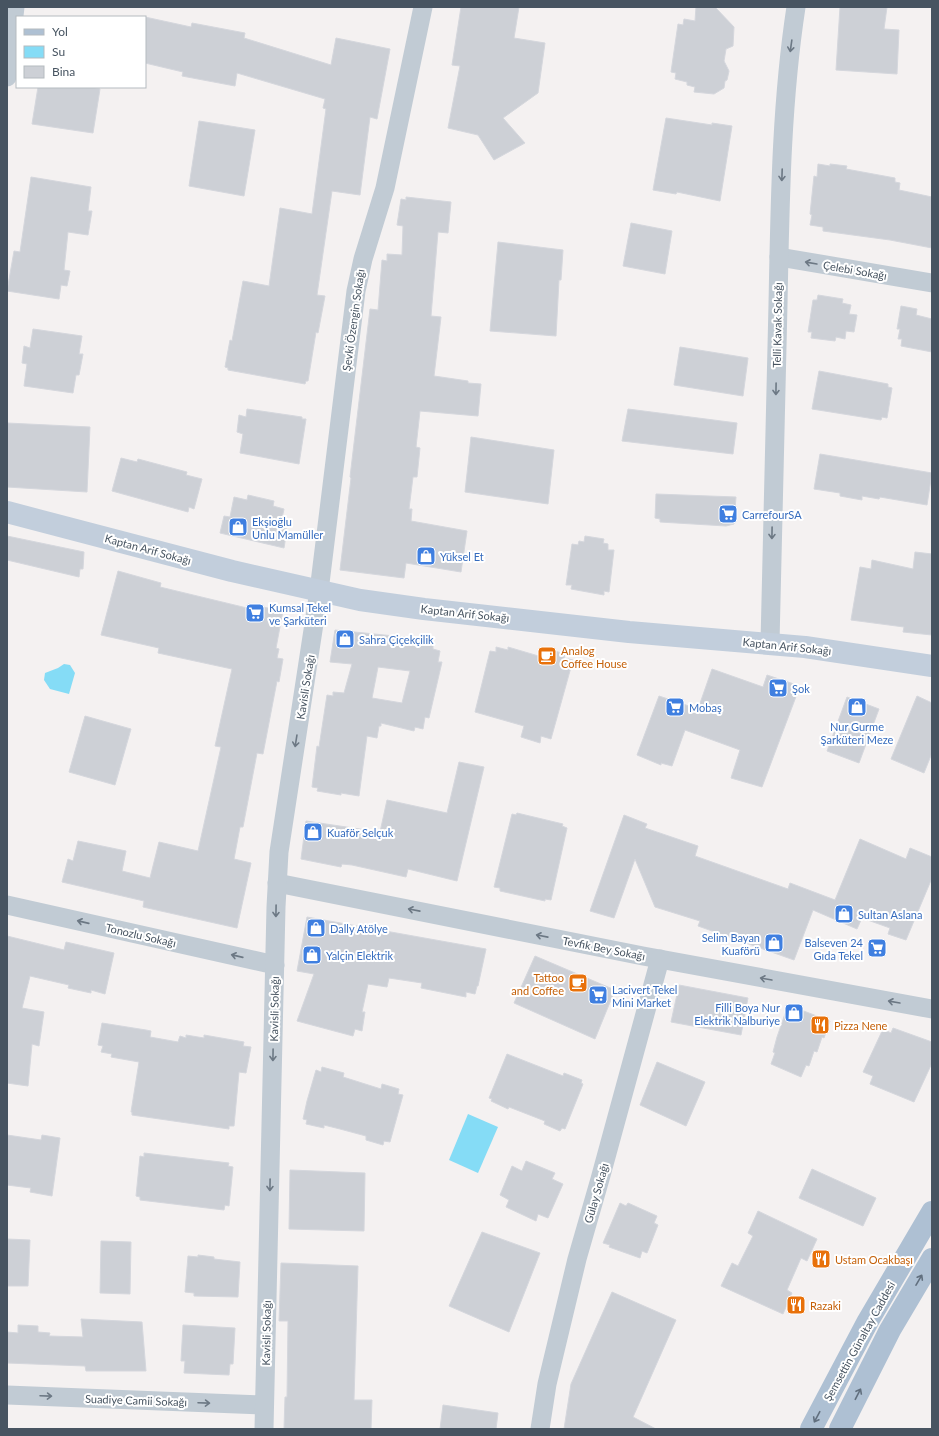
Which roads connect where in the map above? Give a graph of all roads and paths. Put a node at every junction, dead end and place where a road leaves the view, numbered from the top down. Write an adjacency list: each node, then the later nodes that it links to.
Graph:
1 (15, 7): 4 (street)
2 (423, 7): 8 (street, Şevki Özengin Sokağı)
3 (796, 7): 5 (street, Telli Kavak Sokağı, one-way to 5)
4 (7, 77)
5 (779, 257): 6 (street, Çelebi Sokağı, one-way to 5); 9 (street, Telli Kavak Sokağı, one-way to 9)
6 (932, 284)
7 (7, 512): 8 (street, Kaptan Arif Sokağı)
8 (319, 591): 9 (street, Kaptan Arif Sokağı); 11 (street, Kavisli Sokağı, one-way to 11)
9 (770, 643): 10 (street, Kaptan Arif Sokağı)
10 (932, 666)
11 (277, 883): 13 (street, Tevfik Bey Sokağı, one-way to 11); 14 (street, Kavisli Sokağı, one-way to 14)
12 (7, 905): 14 (street, Tonozlu Sokağı, one-way to 12)
13 (660, 959): 15 (street, Tevfik Bey Sokağı, one-way to 13); 21 (street, Gülay Sokağı)
14 (275, 965): 19 (street, Kavisli Sokağı, one-way to 19)
15 (932, 1009)
16 (932, 1212): 22 (main road, Şemsettin Günaltay Caddesi, one-way to 22)
17 (932, 1259): 23 (main road, Şemsettin Günaltay Caddesi, one-way to 17)
18 (7, 1395): 19 (street, Suadiye Camii Sokağı, one-way to 19)
19 (264, 1405): 20 (street, Kavisli Sokağı)
20 (264, 1429)
21 (540, 1429)
22 (811, 1429)
23 (840, 1429)

